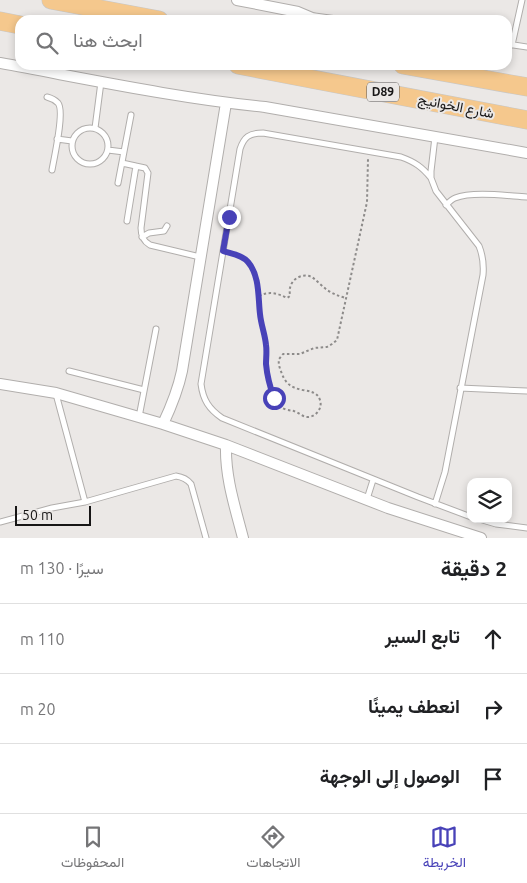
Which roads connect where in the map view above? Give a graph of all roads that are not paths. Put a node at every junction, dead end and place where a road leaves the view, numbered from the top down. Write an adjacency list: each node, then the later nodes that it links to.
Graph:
1 (51, 0): 5 (highway)
2 (237, 0): 4 (street)
3 (522, 0): 9 (lane)
4 (280, 4): 6 (street)
5 (133, 15)
6 (306, 15)
7 (0, 21): 8 (highway)
8 (15, 24)
9 (512, 35)
10 (512, 45): 11 (lane)
11 (527, 47)
12 (0, 63): 13 (street)
13 (15, 66)
14 (37, 70): 17 (street)
15 (264, 70): 22 (highway, شارع الخوانيج / D89)
16 (434, 70): 18 (highway)
17 (101, 82): 20 (street); 23 (lane)
18 (527, 87)
19 (47, 97): 25 (lane)
20 (226, 103): 24 (street); 40 (street)
21 (131, 115): 28 (lane)
22 (527, 120)
23 (95, 128): 26 (lane); 27 (lane)
24 (436, 137): 29 (street); 33 (lane)
25 (57, 139): 26 (lane); 32 (lane)
26 (72, 141): 27 (lane)
27 (108, 150): 28 (lane)
28 (124, 152): 30 (lane)
29 (527, 153)
30 (122, 163): 31 (lane); 34 (lane)
31 (136, 166): 37 (lane); 39 (lane)
32 (52, 170)
33 (431, 178): 36 (lane); 51 (lane)
34 (118, 183)
35 (527, 197): 36 (lane)
36 (446, 205): 44 (lane)
37 (127, 221)
38 (168, 226): 39 (lane)
39 (142, 237): 40 (lane)
40 (200, 257): 49 (street)
41 (156, 329): 45 (lane)
42 (69, 371): 45 (lane)
43 (0, 384): 47 (street)
44 (460, 388): 46 (lane); 54 (lane)
45 (144, 390): 48 (lane)
46 (527, 391)
47 (56, 393): 48 (street); 53 (lane)
48 (139, 417): 49 (street)
49 (163, 424): 50 (street)
50 (226, 445): 52 (street); 60 (street)
51 (373, 480): 52 (lane); 54 (lane)
52 (367, 500): 61 (street)
53 (85, 502): 56 (lane); 59 (lane)
54 (435, 504): 55 (lane)
55 (467, 516)
56 (0, 522)
57 (492, 523): 58 (lane)
58 (527, 528)
59 (206, 538)
60 (243, 538)
61 (481, 538)

